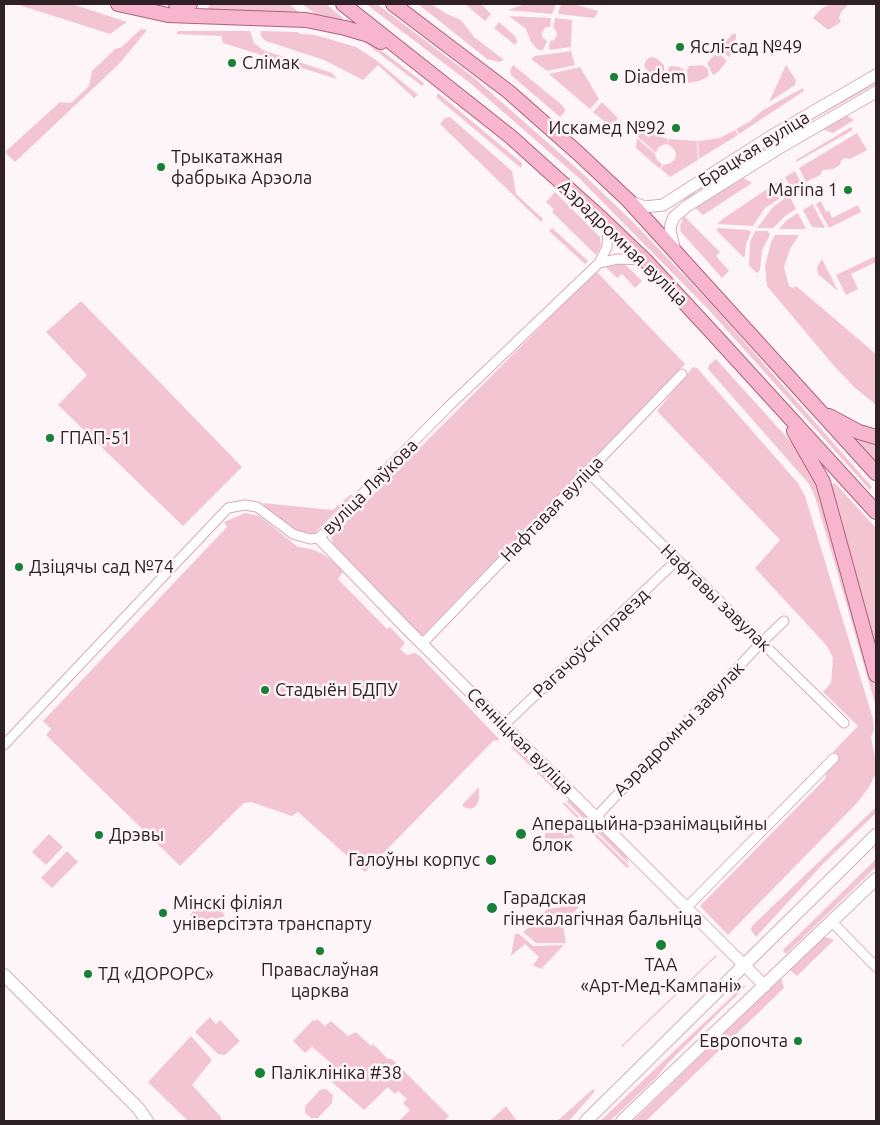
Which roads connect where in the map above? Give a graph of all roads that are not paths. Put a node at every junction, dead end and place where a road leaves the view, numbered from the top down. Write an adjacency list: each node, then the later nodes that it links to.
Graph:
1 (118, 4): 7 (main road)
2 (176, 4): 3 (main road)
3 (190, 4)
4 (343, 4): 7 (main road, Аэрадромная вуліца)
5 (393, 4): 6 (main road, Аэрадромная вуліца)
6 (405, 9): 10 (main road, Аэрадромная вуліца)
7 (406, 54): 11 (main road, Аэрадромная вуліца)
8 (876, 75): 10 (street, Брацкая вуліца)
9 (876, 92): 12 (street, Брацкая вуліца)
10 (628, 201): 12 (main road, Аэрадромная вуліца)
11 (604, 220): 13 (main road, Аэрадромная вуліца); 14 (street, вуліца Ляўкова)
12 (674, 251): 17 (main road, Аэрадромная вуліца)
13 (645, 260): 14 (street); 16 (main road, Аэрадромная вуліца)
14 (599, 263): 22 (street, вуліца Ляўкова)
15 (682, 374): 19 (street, Нафтавая вуліца)
16 (771, 395): 21 (main road, Аэрадромная вуліца); 27 (main road)
17 (823, 413): 18 (main road); 20 (main road, Аэрадромная вуліца)
18 (876, 437)
19 (588, 472): 23 (street, Нафтавы завулак); 26 (street, Нафтавая вуліца)
20 (876, 474)
21 (876, 512)
22 (319, 538): 26 (street, Сенніцкая вуліца); 30 (street, вуліца Ляўкова)
23 (677, 560): 25 (street, Нафтавы завулак); 29 (street, Рагачоўскі праезд)
24 (784, 621): 25 (street, Аэрадромны завулак)
25 (761, 643): 28 (street, Нафтавы завулак); 32 (street, Аэрадромны завулак)
26 (422, 644): 29 (street, Сенніцкая вуліца)
27 (876, 675)
28 (844, 723)
29 (504, 725): 32 (street, Сенніцкая вуліца)
30 (4, 745)
31 (834, 758): 35 (street)
32 (596, 817): 35 (street, Сенніцкая вуліца)
33 (876, 835): 37 (main road)
34 (876, 879): 36 (main road)
35 (687, 907): 37 (street, Сенніцкая вуліца)
36 (831, 922): 38 (street); 40 (main road)
37 (745, 965): 40 (street, Сенніцкая вуліца); 44 (main road)
38 (876, 967)
39 (4, 974): 41 (main road)
40 (765, 986): 45 (main road)
41 (138, 1108): 42 (main road); 43 (main road)
42 (147, 1121)
43 (156, 1121)
44 (586, 1121)
45 (622, 1121)

